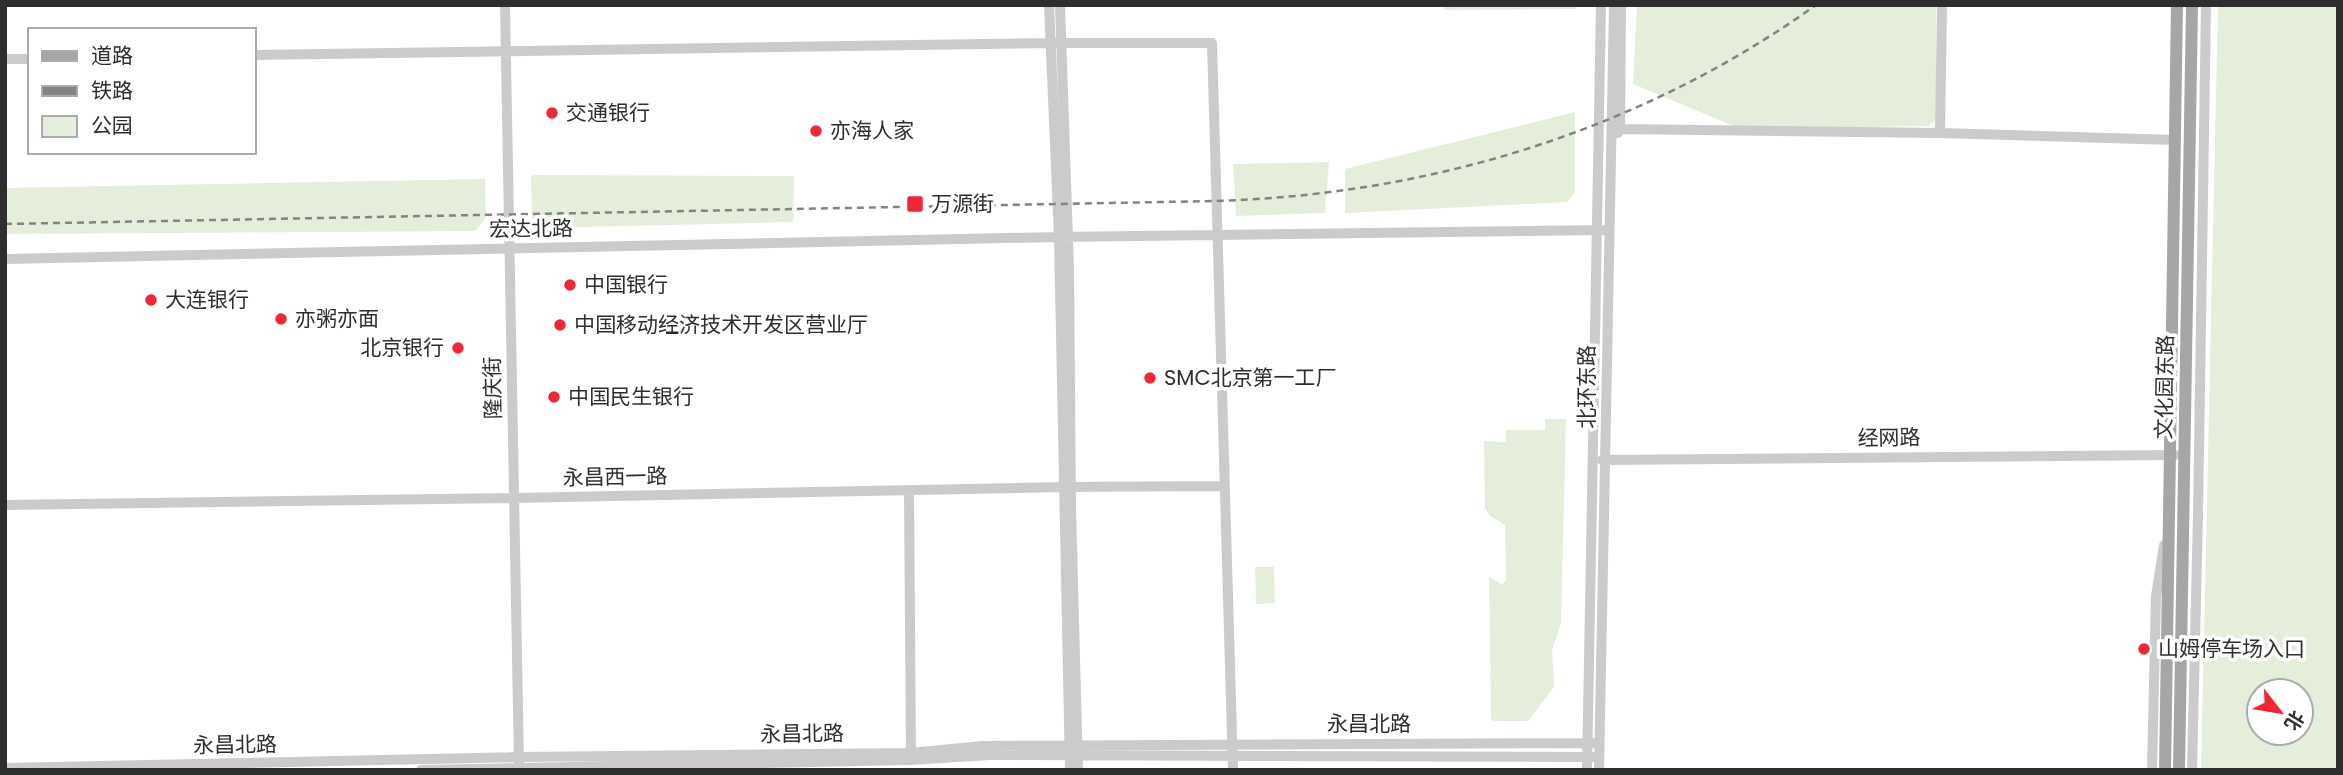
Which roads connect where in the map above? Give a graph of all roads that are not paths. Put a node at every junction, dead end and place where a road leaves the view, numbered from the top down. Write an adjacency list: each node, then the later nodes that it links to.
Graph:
1 (505, 5): 13 (street, 隆庆街)
2 (1049, 5): 11 (street)
3 (1060, 5): 11 (street)
4 (1601, 5): 21 (street, 北环东路)
5 (1614, 5): 20 (street, 北环东路)
6 (1621, 5): 17 (street)
7 (1942, 5): 18 (street)
8 (2177, 5): 19 (main road, 文化园东路)
9 (2192, 5): 12 (main road, 文化园东路)
10 (2205, 5): 12 (street); 37 (street)
11 (1056, 43): 13 (street); 22 (street); 23 (street)
12 (2192, 47): 26 (main road, 文化园东路)
13 (506, 52): 14 (street); 24 (street, 隆庆街)
14 (256, 55)
15 (28, 58): 16 (street)
16 (5, 59)
17 (1620, 129): 18 (street); 20 (street)
18 (1940, 133): 19 (street)
19 (2175, 140): 27 (main road, 文化园东路)
20 (1610, 145): 21 (street, 北环东路)
21 (1603, 230): 22 (street, 宏达北路); 28 (street, 北环东路); 29 (street, 北环东路)
22 (1219, 236): 23 (street, 宏达北路); 30 (street)
23 (1063, 237): 24 (street, 宏达北路); 31 (street)
24 (510, 249): 25 (street, 宏达北路); 33 (street, 隆庆街)
25 (5, 259)
26 (2183, 454): 27 (street, 经网路); 36 (main road, 文化园东路)
27 (2170, 455): 29 (street, 经网路); 35 (main road, 文化园东路)
28 (1594, 460): 29 (street, 经网路); 38 (street, 北环东路)
29 (1606, 460): 38 (street, 北环东路)
30 (1225, 486): 31 (street, 永昌西一路); 39 (street)
31 (1067, 487): 32 (street, 永昌西一路); 40 (street)
32 (909, 490): 33 (street, 永昌西一路); 41 (street)
33 (514, 498): 34 (street, 永昌西一路); 44 (street, 隆庆街)
34 (5, 505)
35 (2169, 513): 52 (street); 53 (main road, 文化园东路)
36 (2181, 629): 37 (street); 54 (main road, 文化园东路)
37 (2194, 665): 55 (street)
38 (1593, 743): 39 (street, 永昌北路); 43 (street, 北环东路)
39 (1232, 744): 40 (street, 永昌北路); 42 (street)
40 (1074, 752): 41 (street, 永昌北路); 42 (street, 永昌北路); 47 (street); 48 (street)
41 (911, 756): 44 (street, 永昌北路)
42 (1233, 756): 43 (street, 永昌北路); 49 (street)
43 (1593, 757): 50 (street, 北环东路); 51 (street, 北环东路)
44 (519, 765): 45 (street, 永昌北路); 46 (street, 永昌北路)
45 (5, 768)
46 (421, 770)
47 (1070, 770)
48 (1078, 770)
49 (1233, 770)
50 (1587, 770)
51 (1599, 770)
52 (2152, 770)
53 (2165, 770)
54 (2179, 770)
55 (2192, 770)

